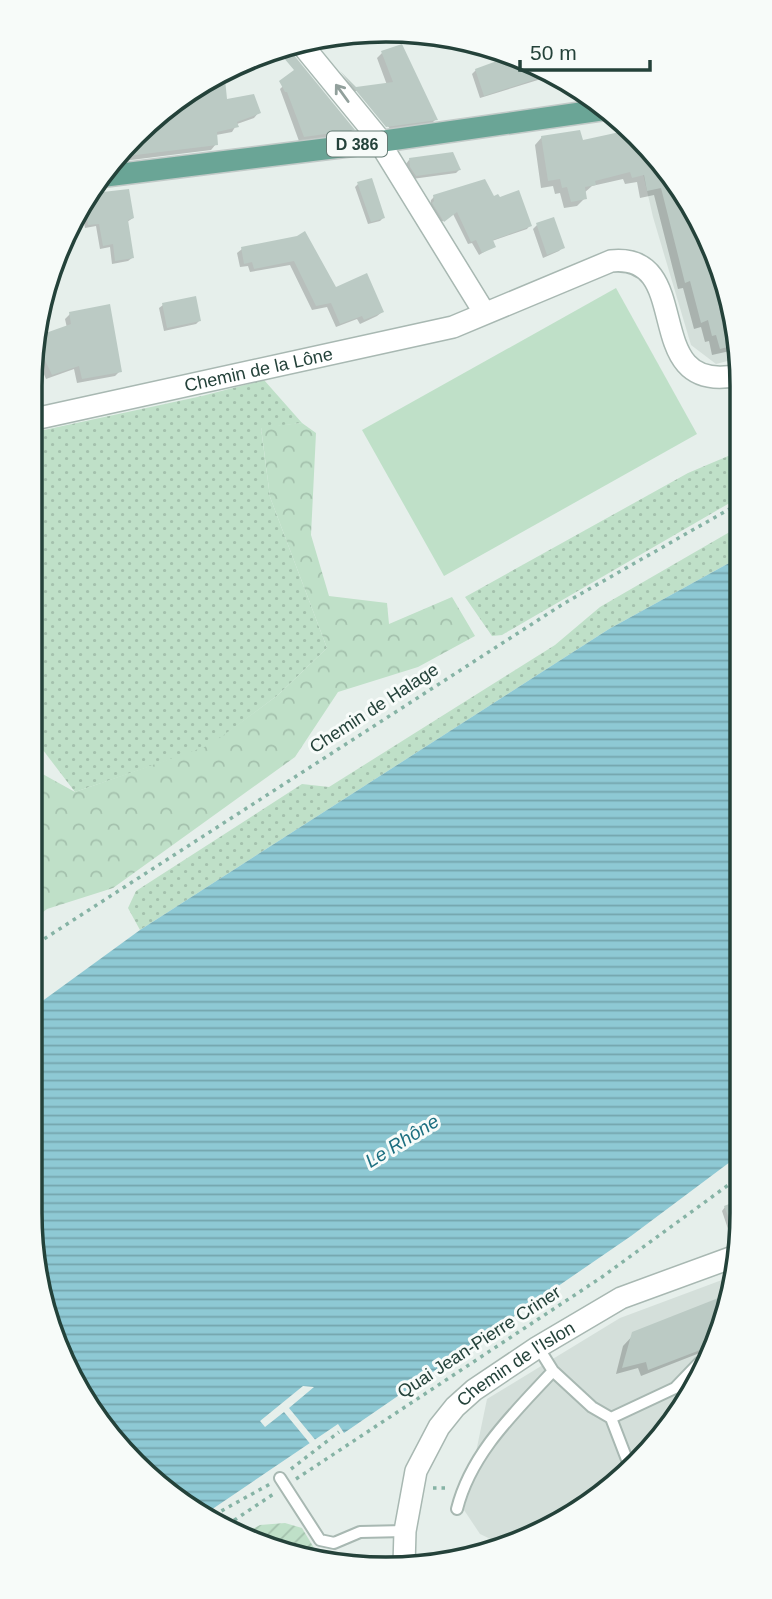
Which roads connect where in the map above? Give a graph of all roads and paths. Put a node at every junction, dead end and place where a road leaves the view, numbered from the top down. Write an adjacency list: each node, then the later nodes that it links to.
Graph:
1 (308, 52): 3 (street, one-way to 1)
2 (592, 111): 3 (main road, D 386)
3 (380, 140): 4 (main road, D 386); 5 (street)
4 (115, 175)
5 (484, 312): 6 (street, Chemin de la Lône); 7 (street, Chemin de la Lône)
6 (730, 377)
7 (42, 417)
8 (730, 509): 9 (path, Chemin de Halage)
9 (42, 940)
10 (730, 1184): 18 (path, Quai Jean-Pierre Criner)
11 (727, 1259): 12 (street, Chemin de l'Islon)
12 (538, 1347): 14 (lane); 19 (street, Chemin de l'Islon)
13 (692, 1370): 15 (lane)
14 (553, 1371): 15 (lane); 20 (lane)
15 (611, 1418): 17 (lane)
16 (339, 1432): 18 (path)
17 (627, 1458)
18 (282, 1482): 22 (path); 23 (path, Quai Jean-Pierre Criner); 24 (lane)
19 (412, 1486): 20 (path); 24 (street, Chemin de l'Islon)
20 (462, 1488): 21 (lane)
21 (457, 1509)
22 (218, 1513)
23 (232, 1521)
24 (405, 1531): 25 (street, Chemin de l'Islon)
25 (404, 1556)

